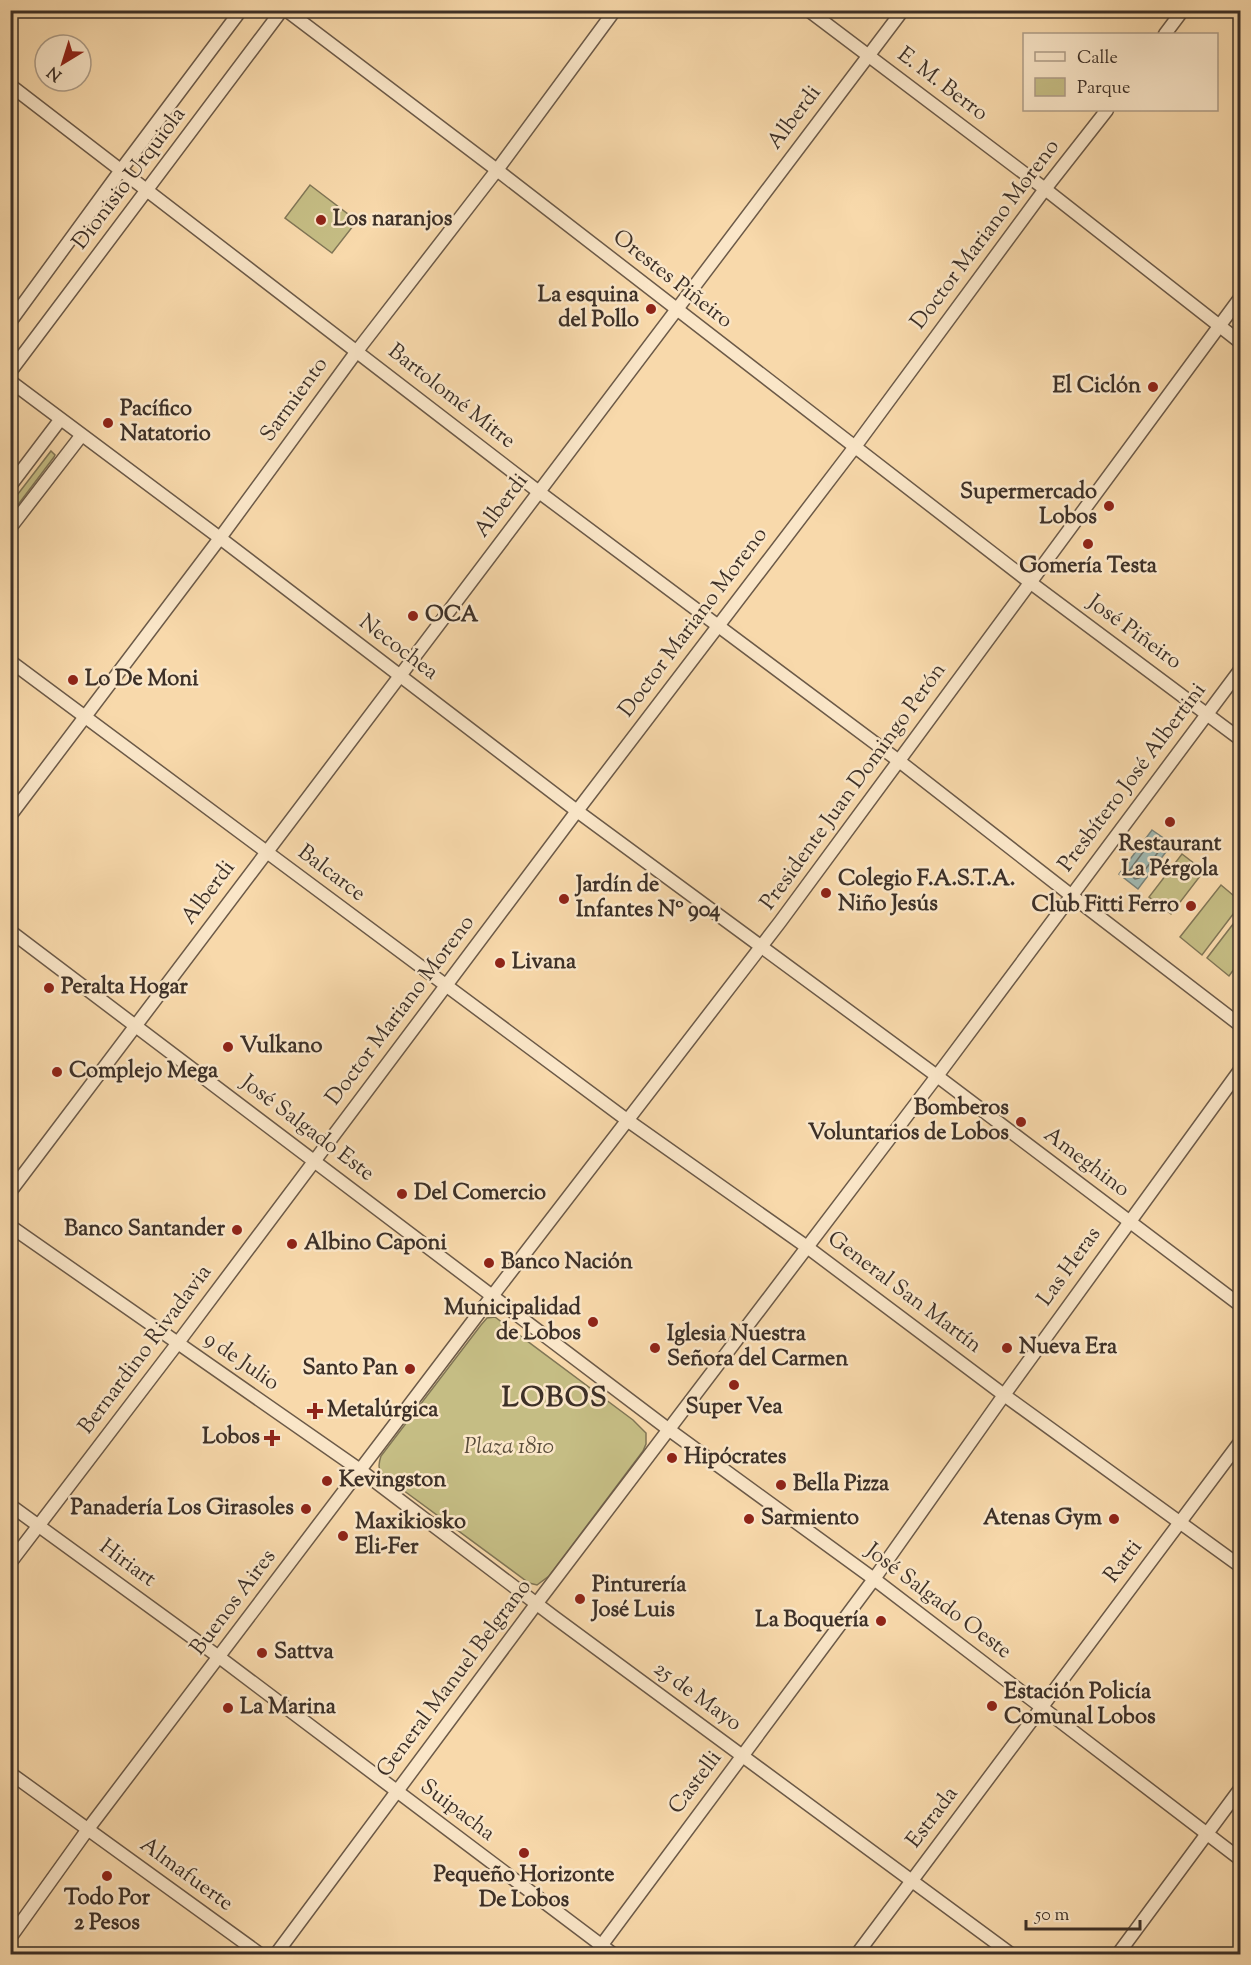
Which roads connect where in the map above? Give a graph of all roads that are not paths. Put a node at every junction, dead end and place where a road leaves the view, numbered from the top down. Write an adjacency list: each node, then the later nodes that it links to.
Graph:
1 (241, 10): 11 (street, Dionisio Urquiola)
2 (284, 10): 12 (street, Orestes Piñeiro); 14 (street, Dionisio Urquiola)
3 (615, 10): 12 (street, Sarmiento)
4 (808, 10): 8 (street, E. M. Berro)
5 (903, 10): 8 (street, Alberdi)
6 (1183, 10): 7 (street)
7 (1166, 33)
8 (869, 56): 13 (street, E. M. Berro); 16 (street, Alberdi)
9 (10, 85): 11 (street, Bartolomé Mitre)
10 (1106, 111): 13 (street, Doctor Mariano Moreno)
11 (121, 170): 14 (street, Bartolomé Mitre); 17 (street, Dionisio Urquiola)
12 (497, 170): 16 (street, Orestes Piñeiro); 20 (street, Sarmiento)
13 (1045, 189): 18 (street, E. M. Berro); 25 (street, Doctor Mariano Moreno)
14 (147, 191): 20 (street, Bartolomé Mitre); 21 (street, Dionisio Urquiola)
15 (1240, 298): 18 (street, Presidente Juan Domingo Perón)
16 (676, 310): 25 (street, Orestes Piñeiro); 27 (street, Alberdi)
17 (10, 322)
18 (1220, 326): 19 (street, E. M. Berro); 30 (street, Presidente Juan Domingo Perón)
19 (1240, 342)
20 (357, 351): 27 (street, Bartolomé Mitre); 29 (street, Sarmiento)
21 (10, 372)
22 (10, 381): 23 (street, Necochea)
23 (60, 420): 24 (street, Necochea); 26 (street)
24 (81, 436): 28 (street); 29 (street, Necochea)
25 (854, 448): 30 (street, Orestes Piñeiro); 31 (street, Doctor Mariano Moreno)
26 (10, 486)
27 (539, 492): 31 (street, Bartolomé Mitre); 34 (street, Alberdi)
28 (10, 528)
29 (220, 538): 34 (street, Necochea); 36 (street, Sarmiento)
30 (1031, 583): 35 (street, José Piñeiro); 38 (street, Presidente Juan Domingo Perón)
31 (718, 625): 38 (street, Bartolomé Mitre); 39 (street, Doctor Mariano Moreno)
32 (10, 661): 36 (street, Balcarce)
33 (1240, 670): 35 (street, Presbítero José Albertini)
34 (400, 676): 39 (street, Necochea); 41 (street, Alberdi)
35 (1207, 713): 37 (street, José Piñeiro); 42 (street, Presbítero José Albertini)
36 (84, 716): 40 (street, Sarmiento); 41 (street, Balcarce)
37 (1240, 739)
38 (899, 761): 42 (street, Bartolomé Mitre); 44 (street, Presidente Juan Domingo Perón)
39 (577, 811): 44 (street, Necochea); 45 (street, Doctor Mariano Moreno)
40 (10, 816)
41 (267, 852): 45 (street, Balcarce); 47 (street, Alberdi)
42 (1072, 896): 46 (street, Bartolomé Mitre); 49 (street, Presbítero José Albertini)
43 (10, 931): 47 (street, José Salgado Este)
44 (762, 946): 49 (street, Ameghino); 50 (street, Presidente Juan Domingo Perón)
45 (447, 985): 50 (street, Balcarce); 51 (street, Doctor Mariano Moreno)
46 (1240, 1025)
47 (135, 1026): 51 (street, José Salgado Este); 52 (street, Alberdi)
48 (1240, 1070): 53 (street, Las Heras)
49 (937, 1076): 53 (street, Ameghino); 55 (street, Presbítero José Albertini)
50 (627, 1119): 55 (street, General San Martín); 56 (street, Presidente Juan Domingo Perón)
51 (314, 1161): 56 (street, José Salgado Este); 58 (street, Bernardino Rivadavia)
52 (10, 1192)
53 (1129, 1222): 57 (street, Ameghino); 59 (street, Las Heras)
54 (10, 1226): 58 (street, 9 de Julio)
55 (807, 1247): 59 (street, General San Martín); 60 (street, Presbítero José Albertini)
56 (493, 1295): 60 (street, José Salgado Oeste); 62 (street, Buenos Aires)
57 (1240, 1305)
58 (177, 1344): 62 (street, 9 de Julio); 65 (street, Bernardino Rivadavia)
59 (1005, 1395): 64 (street, General San Martín); 68 (street, Las Heras)
60 (668, 1429): 68 (street, José Salgado Oeste); 69 (street, General Manuel Belgrano)
61 (1240, 1442): 64 (street, Ratti)
62 (360, 1470): 69 (street, 25 de Mayo); 70 (street, Buenos Aires)
63 (10, 1505): 65 (street, Hiriart)
64 (1180, 1522): 67 (street, General San Martín); 71 (street, Ratti)
65 (38, 1526): 66 (street, Bernardino Rivadavia); 70 (street, Hiriart)
66 (10, 1563)
67 (1240, 1566)
68 (873, 1579): 71 (street, José Salgado Oeste); 72 (street, Castelli)
69 (537, 1603): 72 (street, 25 de Mayo); 75 (street, General Manuel Belgrano)
70 (219, 1657): 75 (street, Suipacha); 76 (street, Buenos Aires)
71 (1042, 1708): 77 (street, José Salgado Oeste); 79 (street, Estrada)
72 (742, 1756): 79 (street, 25 de Mayo); 81 (street, Castelli)
73 (10, 1773): 76 (street, Almafuerte)
74 (1240, 1789): 77 (street)
75 (397, 1792): 81 (street, Suipacha); 83 (street, General Manuel Belgrano)
76 (88, 1829): 80 (street, Buenos Aires); 82 (street, Almafuerte)
77 (1207, 1834): 78 (street, José Salgado Oeste); 87 (street)
78 (1240, 1859)
79 (912, 1881): 85 (street, Estrada); 86 (street, 25 de Mayo)
80 (10, 1938)
81 (598, 1950): 84 (street, Suipacha)
82 (260, 1954)
83 (276, 1954)
84 (613, 1954)
85 (857, 1954)
86 (1011, 1954)
87 (1118, 1954)

